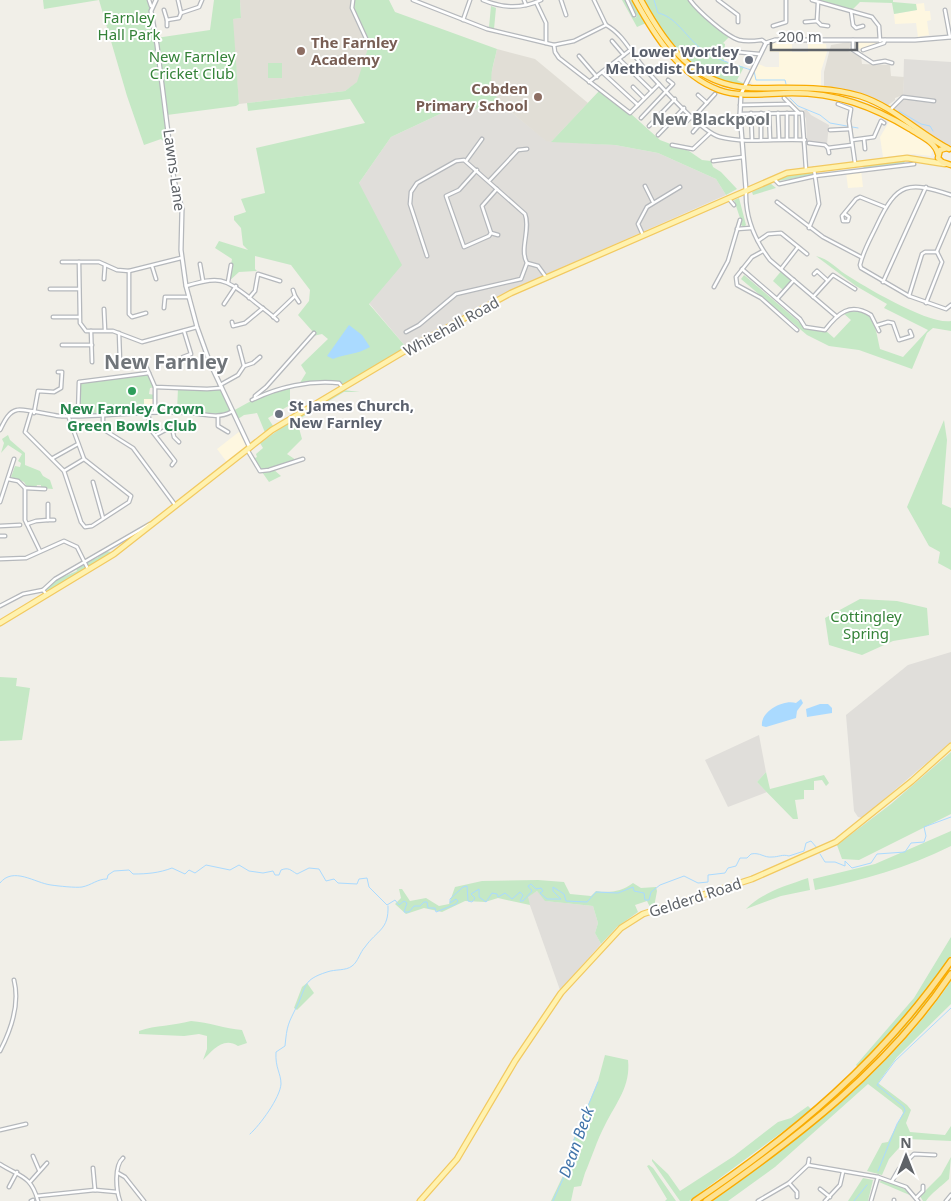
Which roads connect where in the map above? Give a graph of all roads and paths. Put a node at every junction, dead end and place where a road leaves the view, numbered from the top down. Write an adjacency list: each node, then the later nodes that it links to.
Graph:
1 (149, 0): 23 (street, Lawns Lane)
2 (156, 0): 23 (street)
3 (178, 0): 28 (street)
4 (202, 0): 28 (street)
5 (353, 0): 47 (street)
6 (413, 0): 32 (street)
7 (470, 0): 32 (street)
8 (483, 0): 20 (street)
9 (524, 0): 24 (street)
10 (541, 0): 21 (street)
11 (561, 0): 29 (street)
12 (594, 0): 36 (street)
13 (627, 0): 30 (street)
14 (635, 0): 70 (highway)
15 (640, 0): 63 (highway)
16 (690, 0): 46 (street)
17 (718, 0): 34 (street)
18 (786, 0): 38 (street)
19 (812, 0): 22 (street)
20 (488, 1): 24 (street)
21 (536, 2): 24 (street); 45 (street)
22 (818, 3): 27 (street); 33 (street)
23 (151, 6): 169 (street, Lawns Lane)
24 (526, 6)
25 (164, 10): 31 (street)
26 (945, 10): 41 (street)
27 (851, 11): 40 (street); 43 (street)
28 (181, 13): 31 (street)
29 (566, 14)
30 (634, 15)
31 (167, 20): 37 (street)
32 (462, 20): 45 (street)
33 (818, 21): 35 (street); 39 (street)
34 (738, 22)
35 (805, 22)
36 (606, 25): 48 (street); 49 (street)
37 (167, 26)
38 (773, 26)
39 (828, 26)
40 (862, 26)
41 (950, 37): 43 (street)
42 (853, 40): 43 (street); 46 (street); 56 (street)
43 (882, 40): 50 (street)
44 (612, 41): 53 (street)
45 (546, 43): 48 (street)
46 (766, 43): 52 (street)
47 (369, 45)
48 (554, 45): 61 (street)
49 (630, 50): 53 (street); 62 (street)
50 (863, 50)
51 (737, 52): 52 (street)
52 (759, 54): 59 (street)
53 (624, 55): 55 (street)
54 (579, 56): 58 (street)
55 (619, 59): 57 (street); 67 (street)
56 (892, 63)
57 (602, 72): 58 (street); 80 (street)
58 (596, 77): 61 (street)
59 (748, 79): 65 (street); 66 (street)
60 (668, 80): 68 (street)
61 (589, 82): 80 (street)
62 (659, 84): 67 (street); 68 (street)
63 (728, 85): 65 (highway); 70 (highway)
64 (633, 87): 73 (street)
65 (743, 87): 66 (highway); 70 (street); 71 (highway)
66 (754, 88): 83 (highway)
67 (652, 91): 73 (street)
68 (666, 91): 75 (street); 92 (street)
69 (715, 94): 77 (street)
70 (741, 94): 71 (highway); 81 (street)
71 (751, 94): 97 (highway)
72 (698, 95): 77 (street)
73 (645, 98): 80 (street)
74 (784, 98): 78 (street)
75 (675, 99): 82 (street); 96 (street)
76 (934, 101): 83 (street)
77 (707, 103): 91 (street)
78 (790, 104): 81 (street); 89 (street)
79 (838, 104): 98 (street)
80 (638, 105)
81 (740, 105): 90 (street)
82 (684, 108): 91 (street); 102 (street)
83 (890, 110): 97 (highway); 120 (highway)
84 (751, 113): 85 (street); 90 (street); 105 (street)
85 (761, 113): 86 (street); 106 (street)
86 (769, 113): 87 (street); 107 (street)
87 (778, 113): 88 (street); 108 (street)
88 (787, 113): 89 (street); 109 (street)
89 (798, 113): 110 (street); 112 (street)
90 (740, 114): 104 (street)
91 (693, 116): 94 (street); 95 (street)
92 (640, 118)
93 (881, 121): 111 (street)
94 (685, 123)
95 (700, 124): 100 (street); 101 (street)
96 (649, 126)
97 (907, 128): 122 (highway)
98 (850, 129): 99 (street); 113 (street)
99 (830, 130)
100 (693, 132)
101 (710, 133): 104 (street); 115 (street)
102 (658, 135)
103 (482, 139): 126 (street)
104 (743, 139): 105 (street); 123 (street)
105 (752, 139): 106 (street)
106 (761, 139): 107 (street)
107 (770, 139): 108 (street)
108 (778, 139): 109 (street)
109 (787, 139): 110 (street)
110 (796, 139): 112 (street)
111 (864, 139): 113 (street); 119 (street)
112 (805, 140): 135 (street)
113 (852, 140): 116 (street)
114 (809, 143): 117 (street)
115 (672, 145)
116 (852, 145): 117 (street); 128 (street)
117 (828, 148): 121 (street)
118 (527, 149): 141 (street)
119 (865, 149)
120 (950, 149): 122 (highway)
121 (829, 153)
122 (938, 154): 125 (main road); 133 (highway)
123 (744, 157): 127 (street); 146 (street)
124 (907, 158): 125 (main road, Whitehall Road); 129 (main road, Whitehall Road); 131 (street)
125 (928, 160): 133 (main road, Whitehall Road)
126 (466, 161): 136 (street); 167 (street)
127 (712, 161)
128 (855, 163): 129 (main road, Whitehall Road); 130 (main road, Whitehall Road)
129 (861, 163): 137 (street)
130 (844, 164): 134 (main road, Whitehall Road); 138 (street)
131 (908, 164): 132 (street); 137 (street)
132 (914, 164)
133 (949, 165)
134 (814, 168): 135 (main road, Whitehall Road); 139 (street)
135 (806, 169): 140 (main road, Whitehall Road)
136 (477, 170): 141 (street); 159 (street)
137 (862, 170): 138 (street)
138 (845, 172): 139 (street)
139 (815, 176): 140 (street); 157 (street)
140 (773, 178): 146 (main road, Whitehall Road)
141 (489, 181): 145 (street)
142 (645, 186): 149 (street)
143 (926, 186): 147 (street); 152 (street); 189 (street)
144 (680, 187): 149 (street)
145 (497, 189): 159 (street); 172 (street)
146 (746, 190): 148 (main road, Whitehall Road); 156 (street)
147 (951, 195)
148 (728, 198): 151 (street); 161 (main road, Whitehall Road)
149 (653, 202): 161 (street)
150 (777, 202): 157 (street)
151 (734, 204)
152 (885, 207): 153 (street); 168 (street)
153 (845, 214)
154 (951, 218): 165 (street)
155 (740, 220): 158 (street)
156 (751, 228): 158 (street); 162 (street)
157 (809, 228): 168 (street)
158 (737, 229): 192 (street)
159 (491, 233): 160 (street)
160 (498, 235)
161 (643, 235): 181 (main road, Whitehall Road)
162 (758, 241): 163 (street); 164 (street)
163 (798, 248): 166 (street); 178 (street)
164 (763, 251): 177 (street); 178 (street)
165 (937, 252): 199 (street); 206 (street)
166 (807, 254)
167 (427, 256)
168 (862, 257): 189 (street)
169 (181, 258): 176 (street); 190 (street, Lawns Lane)
170 (62, 262): 171 (street)
171 (79, 262): 173 (street); 194 (street)
172 (527, 263): 181 (street); 227 (street)
173 (105, 265): 179 (street); 182 (street)
174 (202, 265): 186 (street)
175 (231, 265): 188 (street)
176 (152, 266): 179 (street); 183 (street)
177 (742, 269): 204 (street); 222 (street)
178 (781, 269): 184 (street)
179 (129, 271): 212 (street)
180 (816, 272): 185 (street)
181 (547, 278): 243 (main road, Whitehall Road)
182 (104, 279)
183 (156, 279)
184 (794, 280): 202 (street); 204 (street)
185 (827, 280): 195 (street); 202 (street)
186 (203, 281): 188 (street); 190 (street)
187 (280, 281): 203 (street)
188 (228, 282): 191 (street)
189 (884, 282): 199 (street)
190 (186, 286): 201 (street, Lawns Lane)
191 (236, 286): 203 (street); 207 (street)
192 (714, 287)
193 (50, 289): 194 (street)
194 (79, 289): 216 (street)
195 (855, 289)
196 (293, 290): 198 (street)
197 (160, 295): 200 (street)
198 (295, 296): 205 (street); 213 (street)
199 (909, 296): 206 (street)
200 (165, 297): 201 (street); 209 (street)
201 (190, 297): 220 (street, Lawns Lane)
202 (813, 297): 214 (street)
203 (249, 298): 210 (street)
204 (777, 299): 214 (street)
205 (300, 302)
206 (926, 303): 208 (street)
207 (224, 304)
208 (951, 305)
209 (164, 308)
210 (263, 308): 213 (street); 219 (street)
211 (104, 309): 221 (street)
212 (146, 313)
213 (274, 316): 217 (street)
214 (836, 316): 218 (street)
215 (53, 317): 216 (street)
216 (79, 317): 223 (street)
217 (277, 320)
218 (878, 324): 225 (street); 226 (street)
219 (232, 326)
220 (197, 327): 224 (street); 242 (street, Lawns Lane)
221 (105, 330): 223 (street); 228 (street)
222 (797, 330)
223 (91, 331): 231 (street)
224 (184, 331): 228 (street); 233 (street)
225 (879, 331)
226 (910, 331)
227 (406, 332)
228 (119, 333): 235 (street)
229 (314, 333): 243 (street)
230 (62, 345): 231 (street)
231 (92, 345): 236 (street)
232 (239, 347): 238 (street)
233 (182, 357)
234 (260, 357): 238 (street)
235 (120, 361)
236 (92, 362)
237 (146, 364): 240 (street)
238 (244, 366): 242 (street)
239 (58, 372): 244 (street)
240 (149, 373): 241 (street); 250 (street)
241 (155, 387): 242 (street); 246 (street)
242 (221, 387): 247 (street, Lawns Lane)
243 (343, 388): 259 (main road, Whitehall Road)
244 (33, 412): 249 (street); 254 (street); 260 (street)
245 (148, 412): 246 (street); 248 (street); 256 (street)
246 (155, 412): 251 (street)
247 (231, 412): 251 (street); 259 (street, Lawns Lane)
248 (103, 415): 250 (street); 272 (street)
249 (68, 416): 250 (street); 258 (street)
250 (78, 416)
251 (218, 416): 255 (street)
252 (187, 426): 253 (street)
253 (172, 428): 256 (street); 257 (street)
254 (0, 430)
255 (228, 432)
256 (156, 435): 264 (street)
257 (179, 442)
258 (78, 444): 260 (street); 261 (street)
259 (249, 450): 262 (street); 272 (main road, Whitehall Road)
260 (53, 458): 265 (street)
261 (84, 459): 265 (street); 273 (street)
262 (302, 459)
263 (14, 460): 266 (street)
264 (172, 465)
265 (64, 470): 273 (street)
266 (8, 479): 268 (street); 270 (street)
267 (92, 482): 273 (street)
268 (25, 488): 269 (street); 277 (street)
269 (45, 489)
270 (0, 502)
271 (48, 504): 274 (street)
272 (176, 506): 276 (main road, Whitehall Road)
273 (103, 518)
274 (48, 520): 275 (street); 277 (street)
275 (54, 520)
276 (156, 522): 282 (street, Whitehall Road); 284 (main road, Whitehall Road)
277 (27, 524): 283 (street)
278 (20, 525): 279 (street)
279 (0, 526)
280 (0, 536): 281 (street)
281 (4, 536)
282 (109, 548): 284 (street); 286 (street, Whitehall Road)
283 (40, 551): 285 (street); 286 (street)
284 (114, 554): 287 (main road, Whitehall Road)
285 (0, 558)
286 (84, 562): 287 (street); 288 (street, Whitehall Road)
287 (88, 571): 289 (main road, Whitehall Road)
288 (43, 590): 289 (street); 290 (street)
289 (47, 595): 291 (main road, Whitehall Road)
290 (0, 606)
291 (0, 623)
292 (951, 746): 328 (main road, Gelderd Road)
293 (951, 961): 329 (highway)
294 (951, 974): 330 (highway)
295 (14, 980): 296 (street)
296 (0, 1051)
297 (26, 1124): 298 (street)
298 (0, 1130)
299 (935, 1154): 312 (street)
300 (33, 1156): 307 (street)
301 (123, 1158): 310 (street)
302 (809, 1159): 305 (street)
303 (47, 1163): 307 (street)
304 (0, 1164): 308 (street)
305 (808, 1165): 309 (street); 314 (street)
306 (93, 1168): 318 (street)
307 (39, 1170): 313 (street)
308 (17, 1172): 313 (street); 316 (street)
309 (843, 1172): 311 (street); 323 (street)
310 (118, 1173): 319 (street); 327 (street)
311 (878, 1177): 312 (street); 333 (street)
312 (892, 1181): 324 (street)
313 (30, 1182): 321 (street)
314 (789, 1183): 322 (street); 331 (street)
315 (923, 1186): 324 (street)
316 (9, 1187)
317 (820, 1189): 323 (street)
318 (95, 1190): 319 (street); 321 (street)
319 (117, 1192): 326 (street)
320 (951, 1195): 334 (street)
321 (37, 1196): 325 (street)
322 (797, 1197)
323 (830, 1197): 332 (street)
324 (917, 1200)
325 (38, 1201)
326 (120, 1201)
327 (144, 1201)
328 (420, 1201)
329 (696, 1201)
330 (706, 1201)
331 (758, 1201)
332 (825, 1201)
333 (871, 1201)
334 (946, 1201)

